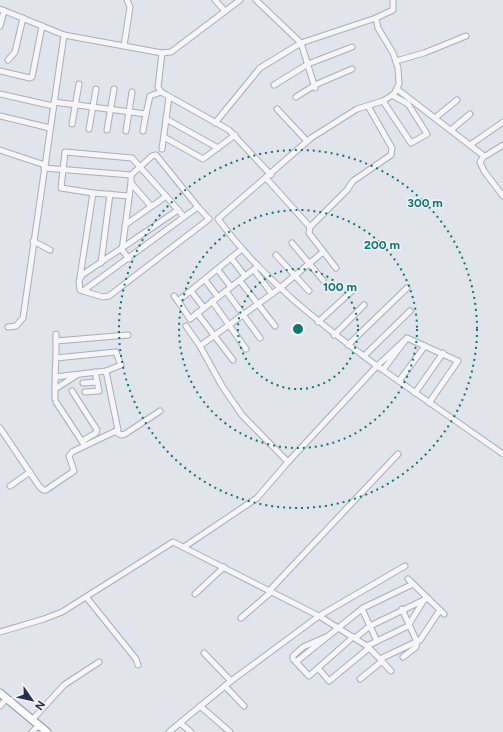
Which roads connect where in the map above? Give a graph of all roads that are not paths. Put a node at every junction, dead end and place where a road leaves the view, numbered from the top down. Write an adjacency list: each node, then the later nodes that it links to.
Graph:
1 (128, 0): 15 (street)
2 (215, 0): 7 (street)
3 (240, 0): 7 (street)
4 (256, 0): 14 (street)
5 (393, 0): 9 (street)
6 (2, 10): 8 (street); 10 (street)
7 (225, 11): 17 (street)
8 (23, 18): 11 (street); 18 (street)
9 (376, 18): 14 (street); 19 (street)
10 (0, 26)
11 (42, 26): 12 (street); 22 (street)
12 (64, 35): 15 (street); 37 (street)
13 (466, 36): 19 (street)
14 (301, 43): 20 (street); 50 (street)
15 (124, 46): 17 (street)
16 (352, 48): 20 (street)
17 (162, 53): 30 (street)
18 (8, 60)
19 (396, 61): 28 (street)
20 (308, 64): 24 (street); 25 (street)
21 (352, 69): 25 (street)
22 (0, 71)
23 (79, 84): 38 (street)
24 (274, 85)
25 (315, 86): 34 (street)
26 (96, 89): 40 (street)
27 (114, 89): 41 (street)
28 (397, 89): 32 (street); 47 (street)
29 (132, 92): 43 (street)
30 (161, 92): 33 (street); 44 (street)
31 (0, 94): 37 (street)
32 (392, 95): 36 (street); 36 (street)
33 (169, 97): 48 (street); 50 (street)
34 (296, 97)
35 (457, 100): 47 (street)
36 (383, 101): 39 (street)
37 (54, 104): 38 (street); 52 (street)
38 (75, 105): 40 (street); 51 (street)
39 (368, 106): 60 (street); 83 (street)
40 (93, 107): 41 (street); 53 (street)
41 (111, 109): 43 (street); 54 (street)
42 (277, 109): 60 (street)
43 (129, 112): 44 (street); 55 (street)
44 (146, 114): 57 (street)
45 (470, 114): 56 (street)
46 (0, 116): 52 (street)
47 (435, 118): 56 (street)
48 (166, 119): 59 (street); 63 (street)
49 (503, 122): 61 (street)
50 (215, 123): 58 (street)
51 (72, 124)
52 (50, 128): 67 (street)
53 (89, 129)
54 (107, 130)
55 (126, 130)
56 (451, 130): 61 (street)
57 (143, 131)
58 (235, 135): 63 (street); 71 (street)
59 (164, 137): 63 (street); 64 (street)
60 (307, 141): 71 (street)
61 (470, 145): 66 (street)
62 (503, 145): 66 (street)
63 (218, 148)
64 (162, 149)
65 (0, 150): 67 (street)
66 (484, 156): 77 (street)
67 (44, 167): 69 (street); 84 (street)
68 (140, 167): 69 (street); 70 (street); 76 (street); 79 (street)
69 (63, 170): 70 (street); 73 (street)
70 (131, 175): 72 (street)
71 (268, 176): 83 (street); 86 (street)
72 (131, 183): 75 (street); 78 (street)
73 (93, 192): 74 (street); 100 (street)
74 (110, 194): 75 (street); 93 (street)
75 (129, 196): 82 (street)
76 (166, 196): 78 (street); 80 (street)
77 (503, 196)
78 (152, 206): 82 (street)
79 (198, 207): 81 (street); 107 (street)
80 (178, 210): 81 (street); 88 (street)
81 (184, 217): 92 (street)
82 (125, 225): 88 (street)
83 (310, 227): 89 (street)
84 (33, 241): 87 (street); 127 (street)
85 (292, 243): 94 (street)
86 (242, 249): 91 (street); 95 (street)
87 (50, 250)
88 (122, 250): 92 (street); 93 (street)
89 (323, 252): 94 (street); 96 (street)
90 (276, 255): 98 (street)
91 (231, 258): 97 (street); 99 (street)
92 (129, 259): 107 (street)
93 (101, 263): 100 (street)
94 (309, 263): 98 (street); 103 (street)
95 (256, 268): 99 (street); 105 (street); 112 (street)
96 (336, 268)
97 (218, 270): 101 (street); 104 (street)
98 (294, 275): 105 (street); 111 (street)
99 (246, 276): 102 (street)
100 (80, 277): 107 (street)
101 (205, 280): 108 (street); 114 (street)
102 (240, 280): 104 (street); 117 (street)
103 (323, 280)
104 (231, 287): 109 (street)
105 (280, 288): 112 (street); 123 (street)
106 (407, 288): 135 (street)
107 (83, 291)
108 (191, 291): 115 (street); 119 (street)
109 (226, 291): 114 (street); 122 (street)
110 (352, 291): 123 (street)
111 (309, 292)
112 (272, 294): 117 (street)
113 (174, 296): 115 (street)
114 (218, 297): 116 (street)
115 (178, 301): 121 (street)
116 (212, 302): 119 (street); 124 (street)
117 (258, 304): 122 (street); 126 (street)
118 (364, 305): 131 (street)
119 (204, 308): 121 (street)
120 (410, 311): 140 (street)
121 (197, 313): 130 (street)
122 (243, 316): 124 (street); 132 (street)
123 (318, 322): 131 (street)
124 (229, 325): 130 (street); 138 (street)
125 (186, 326): 136 (street)
126 (275, 326)
127 (8, 327)
128 (56, 334): 134 (street)
129 (128, 335): 134 (street)
130 (215, 335): 136 (street); 142 (street)
131 (334, 335): 135 (street)
132 (260, 338)
133 (407, 338): 137 (street); 143 (street); 144 (street)
134 (56, 341): 141 (street)
135 (348, 345): 140 (street)
136 (200, 346): 164 (street)
137 (425, 346): 139 (street); 149 (street)
138 (246, 349)
139 (443, 354): 155 (street); 156 (street)
140 (364, 356): 143 (street)
141 (56, 358): 145 (street); 148 (street)
142 (233, 360)
143 (377, 366): 144 (street); 164 (street)
144 (383, 370): 149 (street)
145 (106, 371): 146 (street); 159 (street)
146 (95, 372): 147 (street); 150 (street)
147 (78, 374): 148 (street); 152 (street)
148 (55, 377): 152 (street)
149 (399, 381): 155 (street)
150 (97, 382): 151 (street); 154 (street)
151 (83, 383)
152 (55, 390): 160 (street)
153 (72, 391): 160 (street)
154 (85, 392)
155 (415, 393): 156 (street)
156 (429, 403): 163 (street)
157 (160, 411): 159 (street)
158 (0, 428): 165 (street)
159 (116, 432): 161 (street)
160 (82, 441): 161 (street)
161 (85, 446): 165 (street)
162 (398, 454): 172 (street)
163 (503, 454)
164 (288, 462): 167 (street)
165 (30, 472): 166 (street)
166 (10, 486)
167 (184, 547): 169 (street); 174 (street)
168 (405, 566): 180 (street)
169 (224, 567): 172 (street); 173 (street)
170 (408, 579): 171 (street)
171 (413, 584): 175 (street); 177 (street)
172 (270, 591): 180 (street); 181 (street)
173 (195, 594)
174 (86, 598): 185 (street); 196 (street)
175 (426, 599): 176 (street); 178 (street); 182 (street)
176 (402, 609): 182 (street); 183 (street)
177 (362, 610): 183 (street); 184 (street)
178 (440, 610): 179 (street); 188 (street)
179 (444, 614)
180 (319, 616): 184 (street); 200 (street)
181 (241, 618)
182 (410, 624): 187 (street); 188 (street)
183 (370, 626): 186 (street); 187 (street)
184 (339, 628): 186 (street); 197 (street)
185 (0, 632)
186 (354, 638): 189 (street); 197 (street)
187 (377, 641): 189 (street)
188 (417, 642): 190 (street); 192 (street)
189 (368, 647): 193 (street); 197 (street)
190 (397, 651): 192 (street); 193 (street)
191 (204, 653): 200 (street)
192 (403, 657): 194 (street)
193 (381, 660): 198 (street); 199 (street)
194 (408, 661)
195 (99, 662): 207 (street)
196 (138, 665)
197 (318, 668)
198 (392, 672)
199 (360, 679)
200 (231, 681): 201 (street)
201 (225, 686): 205 (street); 206 (street)
202 (0, 693): 203 (highway)
203 (6, 699): 204 (street); 207 (highway)
204 (0, 706)
205 (200, 706): 208 (street); 214 (street)
206 (244, 706)
207 (32, 720): 209 (highway)
208 (180, 723): 212 (street); 213 (street)
209 (38, 726): 210 (street); 211 (highway)
210 (32, 732)
211 (47, 732)
212 (169, 732)
213 (191, 732)
214 (230, 732)

